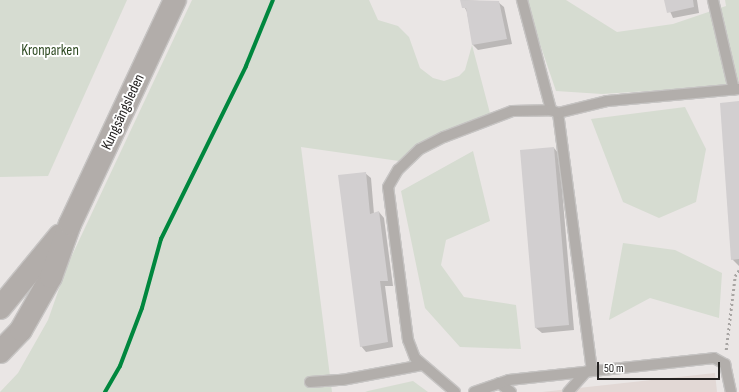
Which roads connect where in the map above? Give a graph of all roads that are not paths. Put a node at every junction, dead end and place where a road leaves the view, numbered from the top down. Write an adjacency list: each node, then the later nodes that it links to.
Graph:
1 (176, 0): 6 (main road, Kungsängsleden)
2 (522, 0): 5 (lane)
3 (713, 0): 4 (lane)
4 (736, 89): 5 (lane)
5 (555, 112): 9 (lane); 10 (lane)
6 (70, 224): 7 (main road, Kungsängsleden); 8 (main road, Kungsängsleden)
7 (0, 308)
8 (0, 352)
9 (422, 365): 11 (lane); 13 (lane)
10 (589, 371): 12 (lane); 16 (lane); 17 (lane)
11 (310, 382)
12 (499, 383): 14 (lane); 15 (lane)
13 (455, 392)
14 (474, 392)
15 (511, 392)
16 (568, 392)
17 (731, 392)

